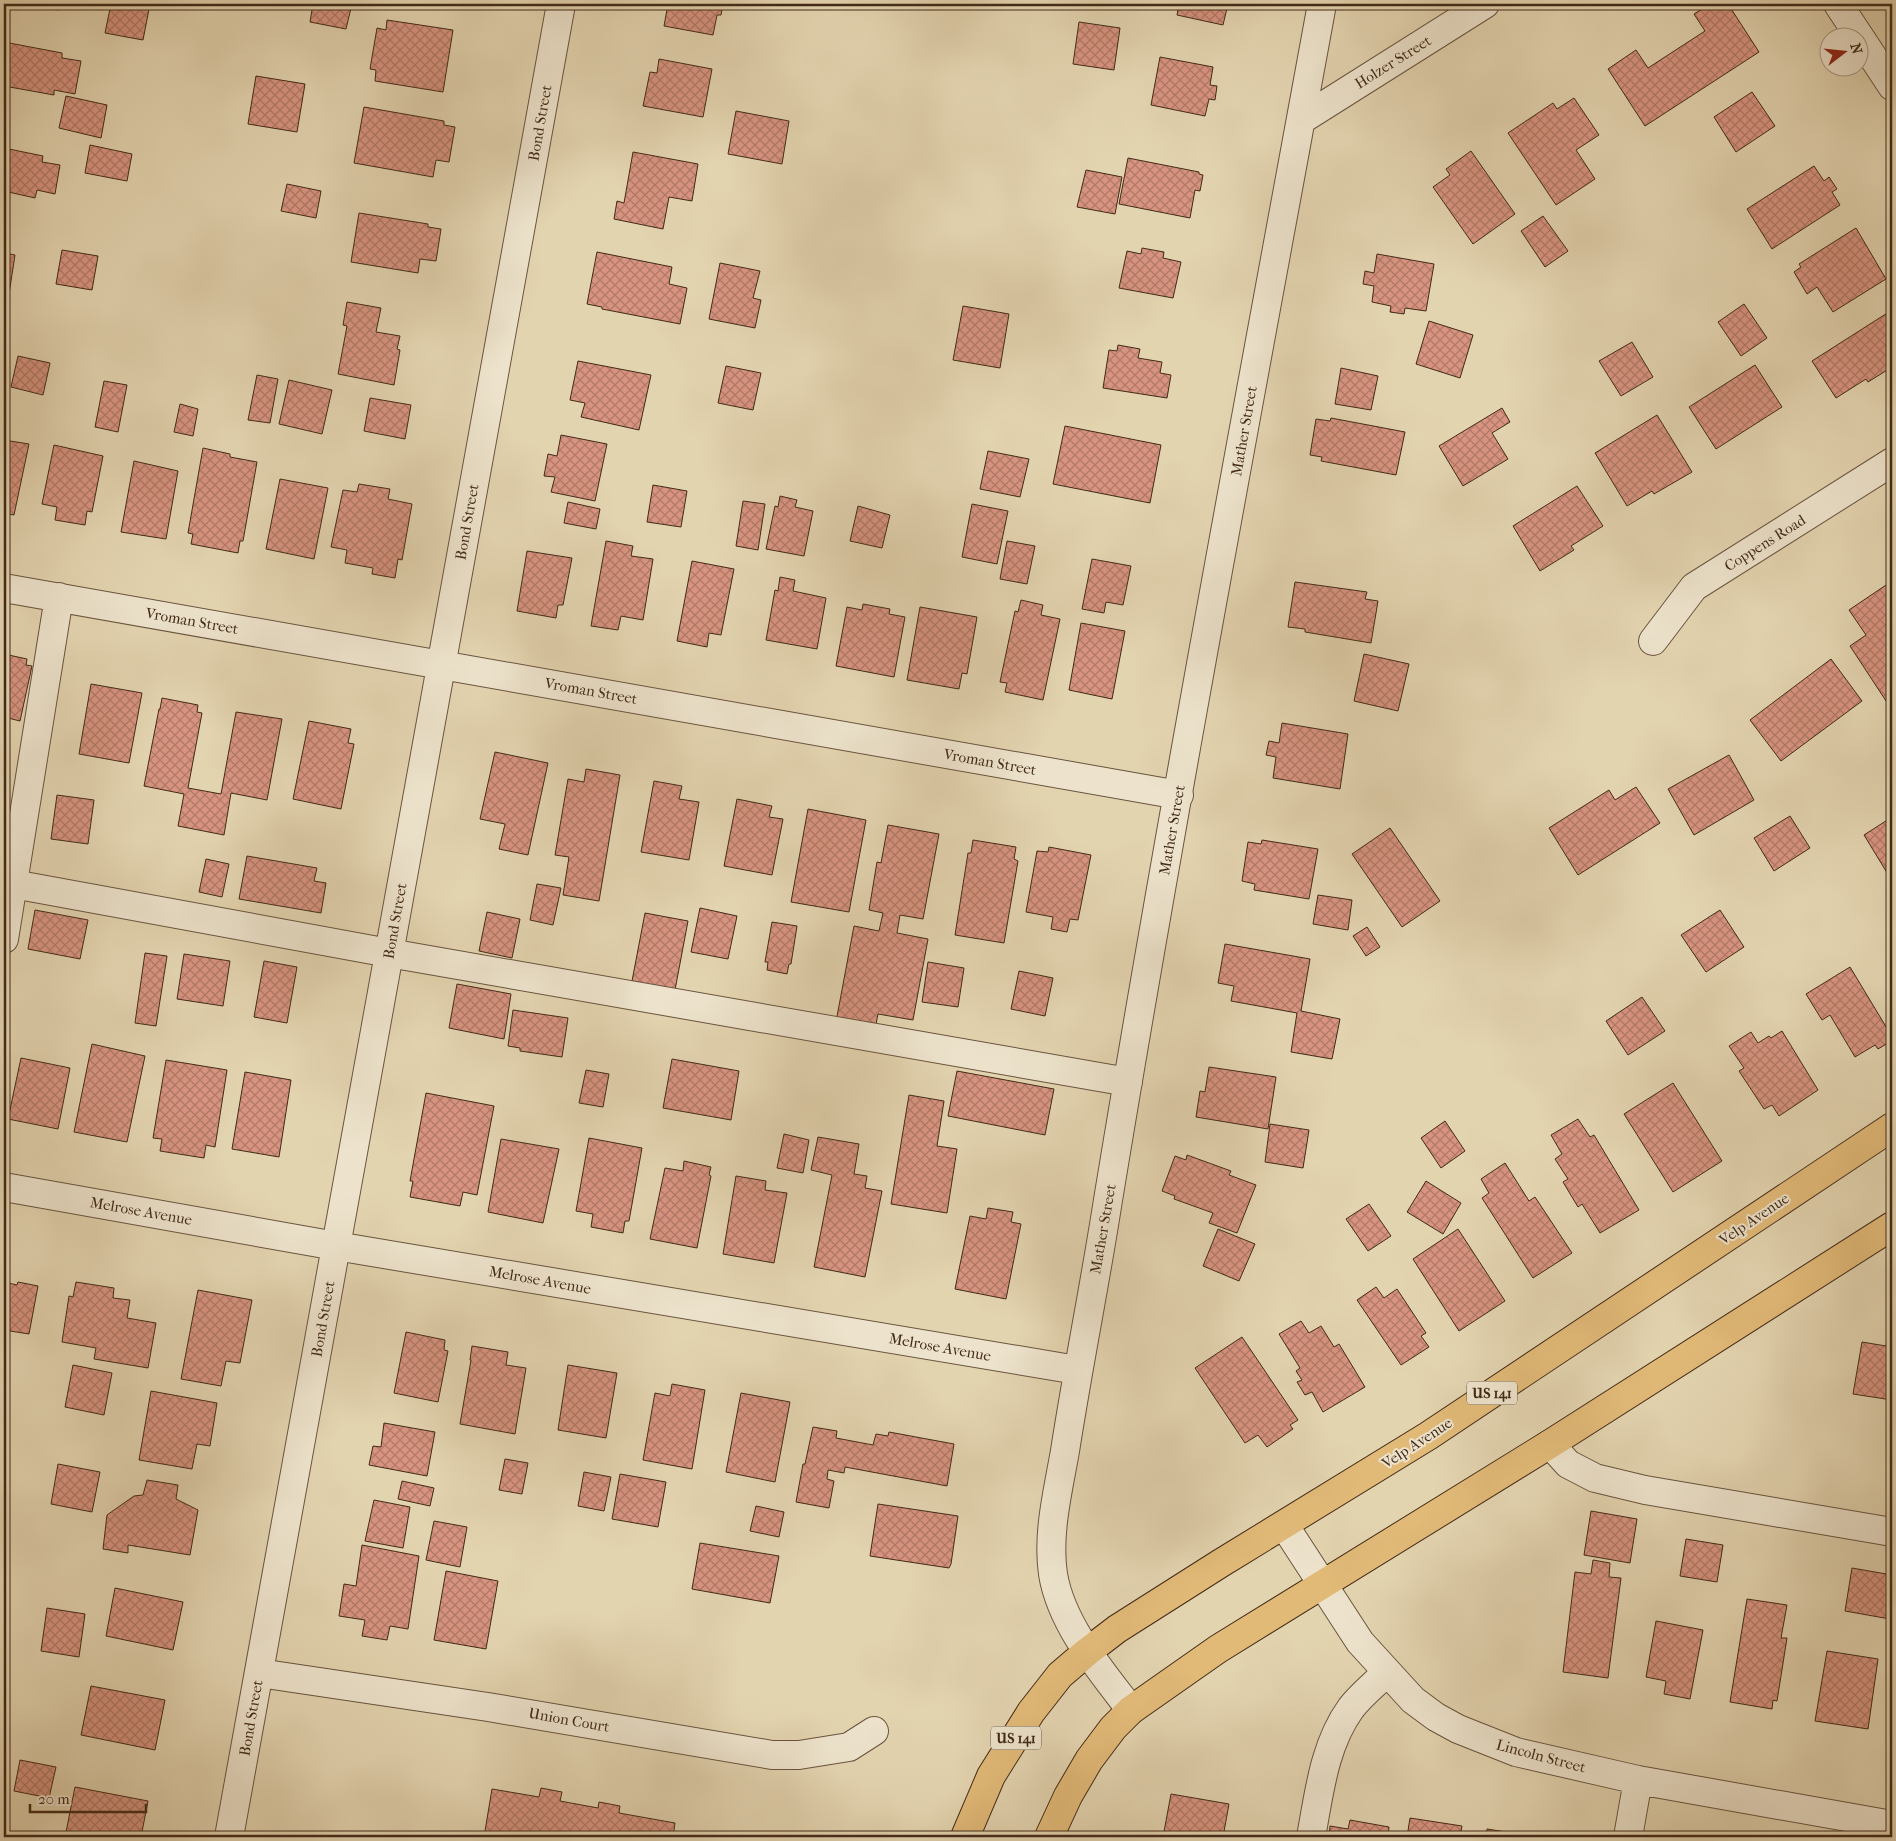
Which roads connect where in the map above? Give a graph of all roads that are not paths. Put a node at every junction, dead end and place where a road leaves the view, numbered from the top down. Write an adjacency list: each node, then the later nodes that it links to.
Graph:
1 (561, 4): 11 (street, Bond Street)
2 (1322, 4): 6 (street, Mather Street)
3 (1486, 4): 6 (street, Holzer Street)
4 (1838, 4): 5 (street)
5 (1892, 86)
6 (1301, 120): 12 (street, Mather Street)
7 (1892, 462): 10 (street, Coppens Road)
8 (4, 588): 9 (street, Vroman Street)
9 (59, 597): 11 (street, Vroman Street); 13 (street)
10 (1653, 641)
11 (442, 665): 12 (street, Vroman Street); 15 (street, Bond Street)
12 (1179, 795): 16 (street, Mather Street)
13 (12, 884): 14 (street); 15 (street)
14 (4, 939)
15 (389, 953): 16 (street); 20 (street, Bond Street)
16 (1128, 1082): 21 (street, Mather Street)
17 (1892, 1127): 23 (main road, Velp Avenue / US 141)
18 (4, 1187): 20 (street, Melrose Avenue)
19 (1892, 1226): 22 (main road)
20 (336, 1246): 21 (street, Melrose Avenue); 28 (street, Bond Street)
21 (1077, 1370): 26 (street, Mather Street)
22 (1550, 1444): 24 (street); 25 (main road)
23 (1284, 1525): 25 (street, Lincoln Street); 26 (main road, Velp Avenue / US 141)
24 (1892, 1532)
25 (1323, 1584): 27 (street, Lincoln Street); 29 (main road)
26 (1087, 1652): 29 (street, Mather Street); 34 (main road, US 141)
27 (1387, 1672): 31 (street, Lincoln Street); 36 (street)
28 (259, 1673): 30 (street, Union Court); 33 (street, Bond Street)
29 (1131, 1710): 35 (main road)
30 (874, 1731)
31 (1638, 1780): 32 (street, Lincoln Street); 37 (street)
32 (1892, 1825)
33 (229, 1837)
34 (965, 1837)
35 (1048, 1837)
36 (1311, 1837)
37 (1628, 1837)

